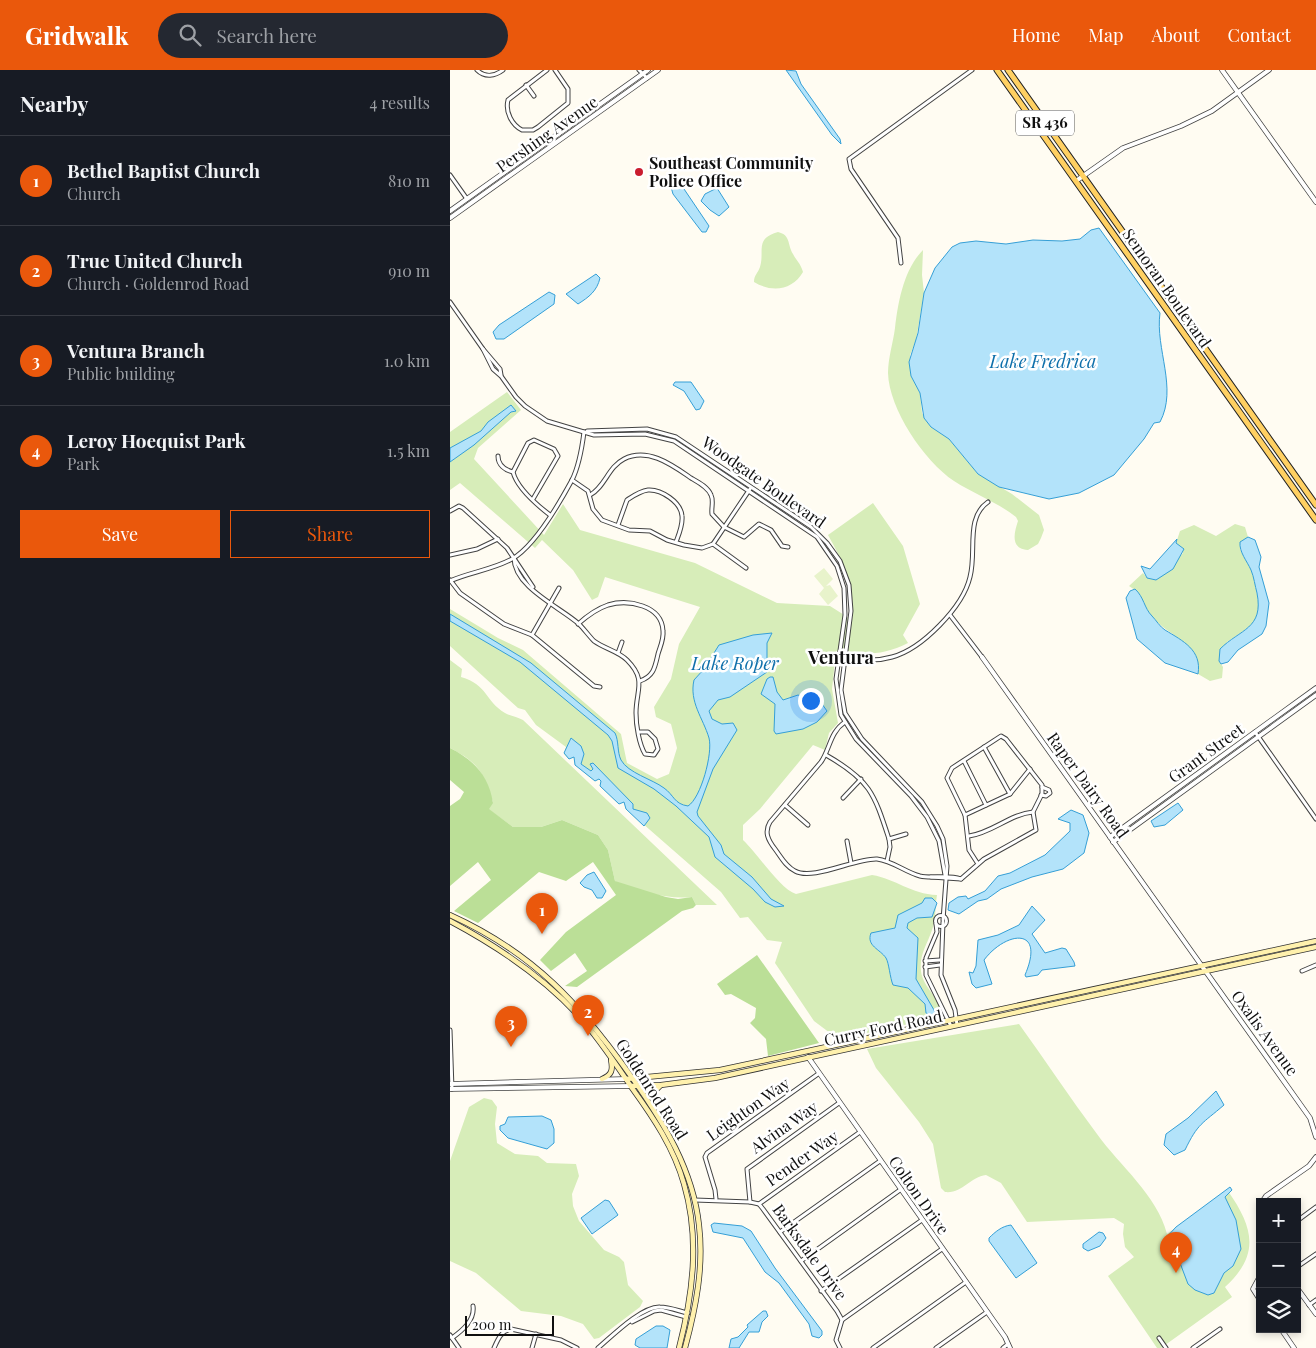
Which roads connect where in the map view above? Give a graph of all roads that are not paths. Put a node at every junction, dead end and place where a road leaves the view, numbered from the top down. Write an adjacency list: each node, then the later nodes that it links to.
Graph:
1 (477, 70): 2 (street)
2 (503, 70)
3 (547, 70): 16 (street)
4 (555, 70): 16 (street)
5 (639, 70): 13 (street)
6 (658, 70): 14 (street, Pershing Avenue)
7 (972, 70): 30 (street)
8 (997, 70): 21 (main road, Semoran Boulevard / SR 436)
9 (1001, 70): 15 (main road)
10 (1008, 70): 15 (main road, Semoran Boulevard / SR 436)
11 (1222, 70): 17 (street)
12 (1269, 70): 17 (street)
13 (645, 72): 14 (street); 24 (street, Pershing Avenue)
14 (647, 78): 27 (street, Pershing Avenue)
15 (1017, 83): 20 (main road, Semoran Boulevard / SR 436)
16 (526, 85): 18 (street)
17 (1238, 92): 20 (street); 23 (street)
18 (534, 96)
19 (450, 175): 24 (street)
20 (1083, 176): 21 (street); 29 (main road, Semoran Boulevard / SR 436)
21 (1076, 182): 28 (main road, Semoran Boulevard / SR 436)
22 (1316, 192): 23 (street)
23 (1311, 195): 25 (street)
24 (467, 199): 26 (street, Pershing Avenue)
25 (1316, 202)
26 (450, 211)
27 (450, 218)
28 (1122, 247): 29 (main road); 33 (main road, Semoran Boulevard / SR 436)
29 (1143, 261): 32 (main road, Semoran Boulevard / SR 436)
30 (901, 263)
31 (450, 302): 35 (street, Woodgate Boulevard)
32 (1178, 309): 33 (street); 38 (main road, Semoran Boulevard / SR 436)
33 (1170, 314): 39 (main road, Semoran Boulevard / SR 436)
34 (615, 430): 35 (street, Woodgate Boulevard); 36 (street); 37 (street, Woodgate Boulevard)
35 (584, 432): 36 (street, Woodgate Boulevard); 42 (street)
36 (616, 435): 37 (street, Woodgate Boulevard)
37 (677, 440): 43 (street, Woodgate Boulevard)
38 (1275, 446): 39 (street); 47 (main road, Semoran Boulevard / SR 436)
39 (1268, 452): 50 (main road, Semoran Boulevard / SR 436)
40 (498, 456): 41 (street)
41 (513, 472): 45 (street); 45 (street)
42 (572, 480): 44 (street); 49 (street)
43 (750, 489): 52 (street); 53 (street, Woodgate Boulevard)
44 (590, 495): 51 (street); 52 (street)
45 (533, 499): 49 (street)
46 (988, 502): 64 (street)
47 (1316, 505)
48 (450, 511): 54 (street)
49 (550, 515): 59 (street)
50 (1316, 520)
51 (618, 526): 55 (street); 55 (street)
52 (724, 526): 56 (street); 57 (street)
53 (808, 528): 69 (street, Woodgate Boulevard); 71 (street, Woodgate Boulevard)
54 (498, 539): 58 (street); 59 (street)
55 (676, 542): 56 (street)
56 (713, 544): 60 (street)
57 (788, 547)
58 (450, 555)
59 (514, 558): 61 (street); 63 (street)
60 (746, 568)
61 (450, 580): 66 (street)
62 (559, 588): 63 (street)
63 (551, 605): 65 (street); 66 (street)
64 (950, 615): 70 (street, Raper Dairy Road); 71 (street)
65 (578, 624): 68 (street); 72 (street)
66 (532, 635): 73 (street)
67 (622, 642): 68 (street)
68 (618, 653): 72 (street)
69 (838, 657): 71 (street); 80 (street, Woodgate Boulevard)
70 (982, 657): 109 (street, Raper Dairy Road)
71 (844, 658): 79 (street, Woodgate Boulevard)
72 (640, 681): 84 (street)
73 (600, 687)
74 (1316, 688): 76 (street, Grant Street)
75 (1316, 695): 76 (street, Grant Street)
76 (1292, 709): 77 (street, Grant Street); 78 (street, Grant Street)
77 (1284, 711): 78 (street); 85 (street, Grant Street)
78 (1287, 715): 86 (street, Grant Street)
79 (849, 720): 80 (street); 81 (street, Woodgate Boulevard)
80 (844, 723): 82 (street, Woodgate Boulevard); 83 (street)
81 (851, 725): 82 (street); 90 (street, Woodgate Boulevard)
82 (847, 727): 83 (street); 91 (street, Woodgate Boulevard)
83 (836, 730): 89 (street)
84 (639, 732): 84 (street)
85 (1255, 732): 86 (street); 88 (street, Grant Street)
86 (1258, 737): 92 (street, Grant Street); 104 (street)
87 (984, 746): 93 (street); 94 (street); 97 (street)
88 (1225, 754): 92 (street); 109 (street, Grant Street)
89 (826, 755): 95 (street); 100 (street)
90 (878, 755): 91 (street); 114 (street, Woodgate Boulevard)
91 (874, 758): 114 (street, Woodgate Boulevard)
92 (1229, 758): 109 (street, Grant Street)
93 (964, 761): 101 (street); 103 (street)
94 (1030, 769): 96 (street); 97 (street)
95 (861, 779): 99 (street); 108 (street)
96 (1042, 787): 98 (street); 98 (street)
97 (1010, 794): 101 (street)
98 (1041, 795): 102 (street)
99 (843, 798)
100 (785, 805): 105 (street); 112 (street)
101 (986, 805): 103 (street)
102 (1033, 812): 107 (street); 113 (street)
103 (965, 815): 107 (street)
104 (1316, 819)
105 (808, 825)
106 (906, 834): 108 (street)
107 (969, 836): 113 (street)
108 (890, 839): 111 (street)
109 (1112, 839): 127 (street, Raper Dairy Road)
110 (847, 840): 112 (street)
111 (887, 861): 112 (street); 114 (street)
112 (851, 863)
113 (978, 864): 114 (street)
114 (945, 877): 116 (street, Woodgate Boulevard)
115 (452, 915): 117 (street); 135 (main road, Goldenrod Road)
116 (942, 918): 118 (street); 119 (street)
117 (450, 921): 126 (main road, Goldenrod Road)
118 (936, 924): 119 (street); 124 (street)
119 (942, 926): 125 (street)
120 (1316, 941): 121 (main road, Curry Ford Road)
121 (1294, 946): 123 (main road); 127 (main road, Curry Ford Road)
122 (1316, 946): 123 (main road, Curry Ford Road)
123 (1271, 957): 131 (main road, Curry Ford Road)
124 (926, 961): 125 (street); 129 (street)
125 (940, 962): 129 (street); 140 (street)
126 (522, 965): 135 (main road); 137 (main road, Goldenrod Road)
127 (1201, 965): 130 (main road, Curry Ford Road); 131 (street, Raper Dairy Road)
128 (1316, 965): 132 (street)
129 (925, 967): 141 (street)
130 (1176, 971): 133 (main road, Curry Ford Road); 134 (main road)
131 (1205, 971): 134 (main road, Curry Ford Road); 165 (street, Oxalis Avenue)
132 (1302, 971)
133 (1130, 981): 136 (main road); 138 (main road, Curry Ford Road)
134 (1140, 985): 136 (main road, Curry Ford Road)
135 (563, 991): 146 (main road, Goldenrod Road)
136 (1099, 994): 139 (main road, Curry Ford Road)
137 (560, 996): 146 (main road); 149 (main road, Goldenrod Road)
138 (1050, 998): 139 (street); 140 (main road, Curry Ford Road)
139 (1051, 1004): 142 (main road, Curry Ford Road)
140 (957, 1018): 141 (main road, Curry Ford Road); 142 (street)
141 (947, 1021): 143 (street); 145 (main road, Curry Ford Road)
142 (957, 1025): 143 (main road, Curry Ford Road)
143 (951, 1026): 148 (main road, Curry Ford Road)
144 (450, 1030): 156 (street)
145 (876, 1036): 147 (main road, Curry Ford Road); 148 (main road)
146 (605, 1040): 153 (main road, Goldenrod Road)
147 (802, 1052): 150 (main road); 153 (main road, Curry Ford Road)
148 (808, 1057): 150 (main road, Curry Ford Road); 151 (street, Colton Drive)
149 (611, 1058): 152 (main road, Goldenrod Road); 154 (main road)
150 (744, 1071): 157 (main road, Curry Ford Road)
151 (818, 1074): 162 (street, Colton Drive); 171 (street, Leighton Way)
152 (626, 1079): 153 (main road, Curry Ford Road); 154 (street, Curry Ford Road); 158 (main road, Goldenrod Road)
153 (634, 1079): 159 (main road, Goldenrod Road)
154 (602, 1080): 155 (street, Curry Ford Road)
155 (522, 1081): 156 (street, Curry Ford Road); 160 (street)
156 (451, 1084): 161 (street)
157 (661, 1085): 159 (main road, Curry Ford Road); 163 (main road)
158 (631, 1086): 159 (main road, Curry Ford Road); 160 (street, Curry Ford Road); 168 (main road, Goldenrod Road)
159 (638, 1086): 163 (main road, Goldenrod Road)
160 (522, 1088): 161 (street, Curry Ford Road)
161 (451, 1089)
162 (839, 1103): 164 (street, Colton Drive); 173 (street, Alvina Way)
163 (655, 1110): 172 (main road, Goldenrod Road)
164 (860, 1132): 167 (street, Colton Drive); 174 (street, Pender Way)
165 (1316, 1137)
166 (1316, 1157): 170 (street)
167 (880, 1161): 169 (street, Colton Drive); 180 (street)
168 (684, 1183): 172 (main road); 176 (main road, Goldenrod Road)
169 (900, 1190): 178 (street, Colton Drive); 183 (street)
170 (1265, 1198)
171 (716, 1199): 172 (street, Barksdale Drive); 173 (street, Barksdale Drive)
172 (695, 1200): 179 (main road, Goldenrod Road)
173 (750, 1202): 174 (street, Barksdale Drive)
174 (758, 1204): 180 (street, Barksdale Drive)
175 (1316, 1207): 177 (street)
176 (689, 1209): 179 (main road); 188 (main road, Goldenrod Road)
177 (1301, 1218)
178 (922, 1220): 181 (street, Colton Drive); 186 (street)
179 (699, 1224): 195 (main road, Goldenrod Road)
180 (780, 1232): 183 (street, Barksdale Drive)
181 (942, 1249): 185 (street, Colton Drive); 196 (street)
182 (1316, 1254): 184 (street)
183 (801, 1261): 186 (street, Barksdale Drive)
184 (1301, 1264)
185 (966, 1282): 192 (street, Colton Drive); 212 (street)
186 (821, 1291): 196 (street, Barksdale Drive)
187 (1301, 1294): 190 (street)
188 (691, 1300): 194 (main road, Goldenrod Road); 195 (main road)
189 (1316, 1300): 190 (street)
190 (1309, 1305): 193 (street)
191 (473, 1306): 201 (street)
192 (987, 1312): 203 (street, Colton Drive); 213 (street)
193 (1316, 1314)
194 (688, 1315): 198 (main road); 208 (street); 209 (main road, Goldenrod Road)
195 (693, 1319): 198 (main road, Goldenrod Road)
196 (842, 1320): 211 (street, Barksdale Drive)
197 (1220, 1329): 216 (street)
198 (689, 1332): 210 (main road, Goldenrod Road)
199 (1284, 1333): 217 (street)
200 (536, 1334): 205 (street); 206 (street); 207 (street)
201 (451, 1336): 204 (street)
202 (1159, 1338): 215 (street)
203 (1009, 1346): 214 (street)
204 (459, 1348)
205 (494, 1348)
206 (532, 1348)
207 (576, 1348)
208 (598, 1348)
209 (679, 1348)
210 (686, 1348)
211 (840, 1348)
212 (873, 1348)
213 (936, 1348)
214 (1003, 1348)
215 (1166, 1348)
216 (1193, 1348)
217 (1294, 1348)

